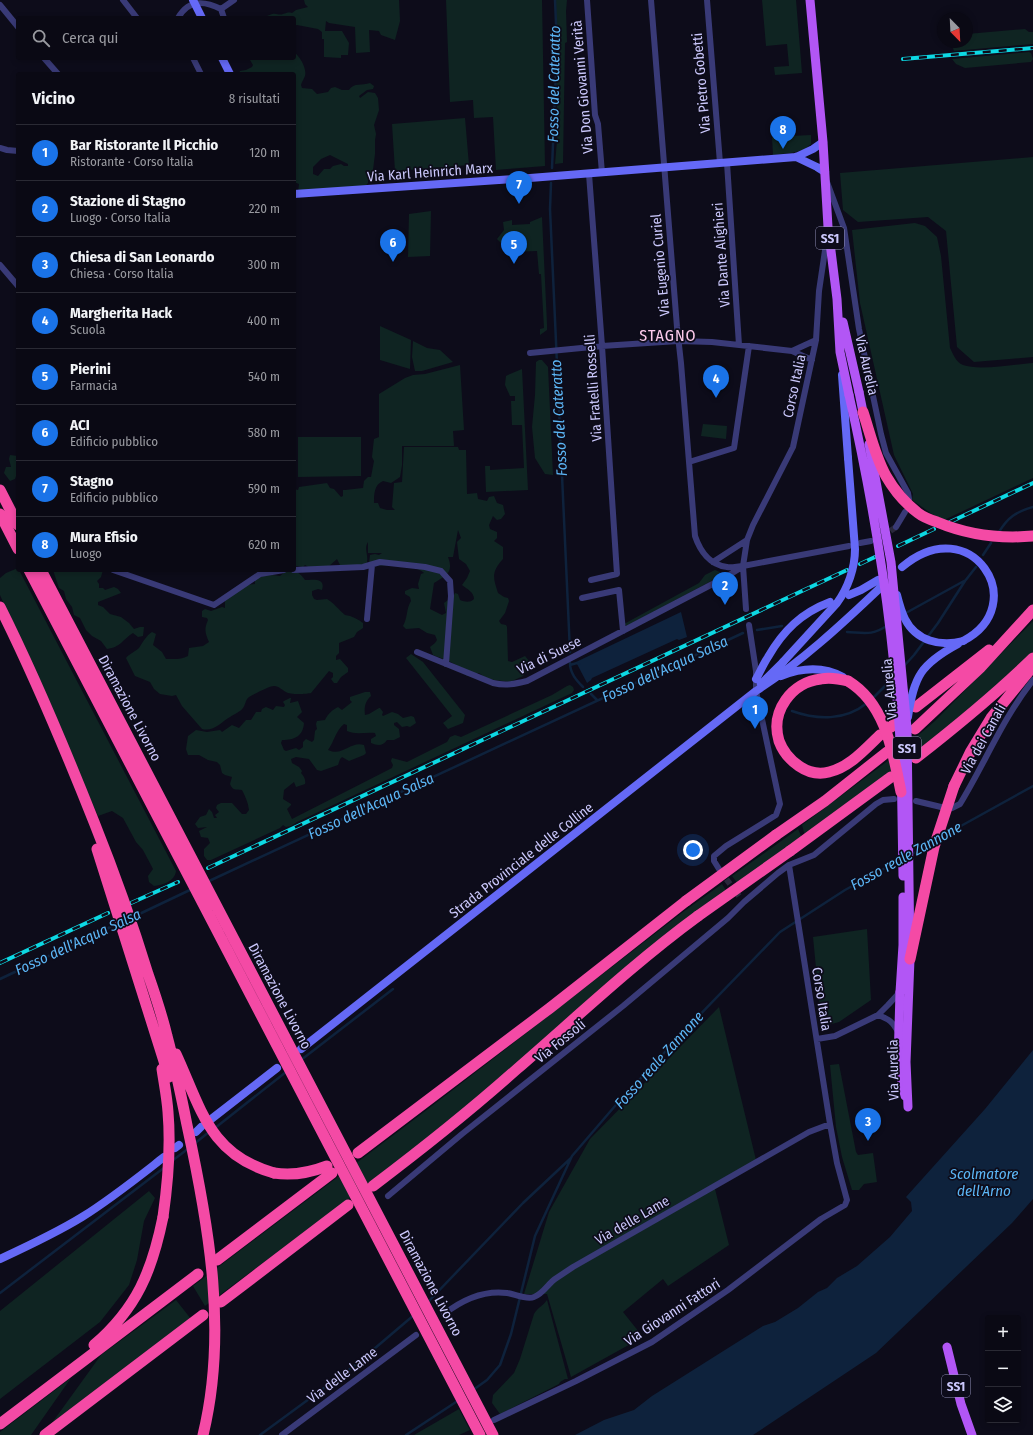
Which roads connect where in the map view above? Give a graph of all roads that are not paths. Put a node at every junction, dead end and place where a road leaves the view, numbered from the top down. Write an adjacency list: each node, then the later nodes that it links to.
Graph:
1 (123, 0): 10 (street)
2 (193, 0): 9 (street); 11 (street); 12 (main road)
3 (234, 0): 9 (street)
4 (587, 0): 27 (street, Via Don Giovanni Verità)
5 (651, 0): 26 (street, Via Eugenio Curiel)
6 (707, 0): 25 (street, Via Pietro Gobetti)
7 (810, 0): 21 (main road, Via Aurelia)
8 (0, 6): 14 (street)
9 (221, 9): 13 (street)
10 (135, 16)
11 (179, 16)
12 (201, 16)
13 (223, 16)
14 (16, 25)
15 (46, 60): 18 (street)
16 (194, 60): 19 (street)
17 (223, 60): 20 (main road)
18 (56, 72)
19 (200, 72)
20 (229, 72)
21 (823, 142): 24 (main road); 29 (main road, Via Aurelia)
22 (0, 148): 23 (street)
23 (16, 151)
24 (796, 157): 25 (main road, Via Karl Heinrich Marx); 29 (main road)
25 (724, 163): 26 (main road, Via Karl Heinrich Marx); 37 (street, Via Dante Alighieri)
26 (664, 168): 27 (main road, Via Karl Heinrich Marx); 36 (street, Via Eugenio Curiel)
27 (602, 172): 28 (main road, Via Karl Heinrich Marx)
28 (589, 174): 30 (main road, Via Karl Heinrich Marx); 38 (street, Via Fratelli Rosselli)
29 (825, 174): 31 (main road, Via Aurelia / SS1); 47 (street)
30 (296, 194)
31 (828, 227): 34 (main road, Via Aurelia / SS1); 35 (street, Corso Italia)
32 (0, 265): 33 (street)
33 (16, 284)
34 (837, 299): 41 (main road, Via Aurelia / SS1); 44 (main road, Via Aurelia / SS1, bridge)
35 (816, 340): 40 (street); 43 (street, Corso Italia)
36 (678, 341): 37 (street); 38 (street); 45 (street, Via Eugenio Curiel)
37 (739, 345): 39 (street)
38 (602, 346): 42 (street); 68 (street, Via Fratelli Rosselli)
39 (749, 346): 40 (street); 45 (street)
40 (792, 351): 43 (street)
41 (840, 352): 89 (main road, bridge); 96 (main road, Via Aurelia / SS1, bridge)
42 (530, 353)
43 (812, 360): 53 (street, Corso Italia)
44 (863, 412): 52 (highway, bridge); 59 (main road, Via Aurelia / SS1, bridge)
45 (689, 462): 58 (street, Via Eugenio Curiel)
46 (2, 494): 50 (highway)
47 (910, 499)
48 (905, 512): 51 (street)
49 (0, 514): 56 (highway)
50 (16, 521)
51 (896, 527)
52 (1033, 536)
53 (747, 540): 58 (street); 61 (street, Corso Italia)
54 (871, 542): 55 (street)
55 (860, 543)
56 (16, 545)
57 (849, 546): 61 (street)
58 (713, 562): 61 (street)
59 (891, 562): 80 (main road, bridge); 91 (main road, Via Aurelia / SS1, bridge)
60 (372, 565): 63 (street); 75 (street); 83 (street)
61 (743, 566): 73 (street, Corso Italia); 78 (street, Via di Suese)
62 (902, 567): 80 (main road)
63 (296, 570)
64 (30, 572): 137 (highway, Diramazione Livorno, bridge)
65 (42, 572): 138 (highway, Diramazione Livorno, bridge)
66 (119, 572): 67 (street)
67 (270, 572)
68 (591, 580)
69 (849, 595): 85 (main road)
70 (582, 598): 78 (street)
71 (830, 602): 86 (main road)
72 (0, 607): 108 (highway, bridge)
73 (746, 609)
74 (1033, 610): 79 (highway)
75 (367, 619)
76 (0, 620): 108 (highway, bridge)
77 (749, 625): 86 (street)
78 (623, 631): 83 (street, Via di Suese)
79 (1008, 635): 90 (highway); 91 (highway)
80 (963, 641): 91 (main road, bridge)
81 (417, 652): 83 (street, Via di Suese)
82 (1033, 658): 94 (highway)
83 (446, 664)
84 (1033, 666): 104 (highway, bridge)
85 (774, 679): 88 (main road); 89 (main road)
86 (756, 680): 89 (street)
87 (1033, 680): 99 (street, Via dei Canali)
88 (848, 681): 92 (highway); 96 (highway, bridge)
89 (756, 691): 101 (street); 110 (main road, Strada Provinciale delle Colline)
90 (916, 707)
91 (911, 729): 104 (main road, Via Aurelia / SS1, bridge)
92 (880, 735)
93 (887, 752): 114 (highway, bridge)
94 (916, 758)
95 (891, 777): 116 (highway, bridge)
96 (898, 795): 100 (street); 105 (main road, Via Aurelia / SS1, bridge)
97 (916, 801): 98 (street)
98 (941, 807)
99 (952, 808)
100 (789, 865): 103 (street); 109 (street, Corso Italia)
101 (719, 869)
102 (739, 896): 103 (street)
103 (744, 902): 117 (street, Via Fossoli)
104 (910, 959): 107 (main road, Via Aurelia / SS1, bridge)
105 (900, 992): 106 (street); 107 (main road, Via Aurelia / SS1)
106 (878, 1015): 107 (street); 109 (street)
107 (899, 1035)
108 (162, 1037): 121 (highway, bridge); 128 (highway, bridge); 134 (highway, bridge); 135 (highway, bridge)
109 (817, 1039): 113 (street, Corso Italia)
110 (301, 1049)
111 (277, 1068): 112 (main road)
112 (210, 1120)
113 (830, 1124): 118 (street, Corso Italia); 124 (street, Via delle Lame)
114 (358, 1153)
115 (164, 1157): 120 (main road)
116 (373, 1186)
117 (388, 1196)
118 (847, 1200): 130 (street, Via Giovanni Fattori)
119 (348, 1205): 123 (highway)
120 (0, 1259)
121 (217, 1260)
122 (198, 1274): 128 (highway)
123 (221, 1302)
124 (444, 1314)
125 (203, 1315): 129 (highway)
126 (416, 1335): 136 (street, Via delle Lame)
127 (947, 1347): 139 (main road, SS1)
128 (63, 1377): 131 (highway)
129 (94, 1398): 132 (highway); 133 (highway)
130 (494, 1420)
131 (0, 1424)
132 (44, 1435)
133 (53, 1435)
134 (198, 1435)
135 (203, 1435)
136 (282, 1435)
137 (480, 1435)
138 (493, 1435)
139 (972, 1435)

